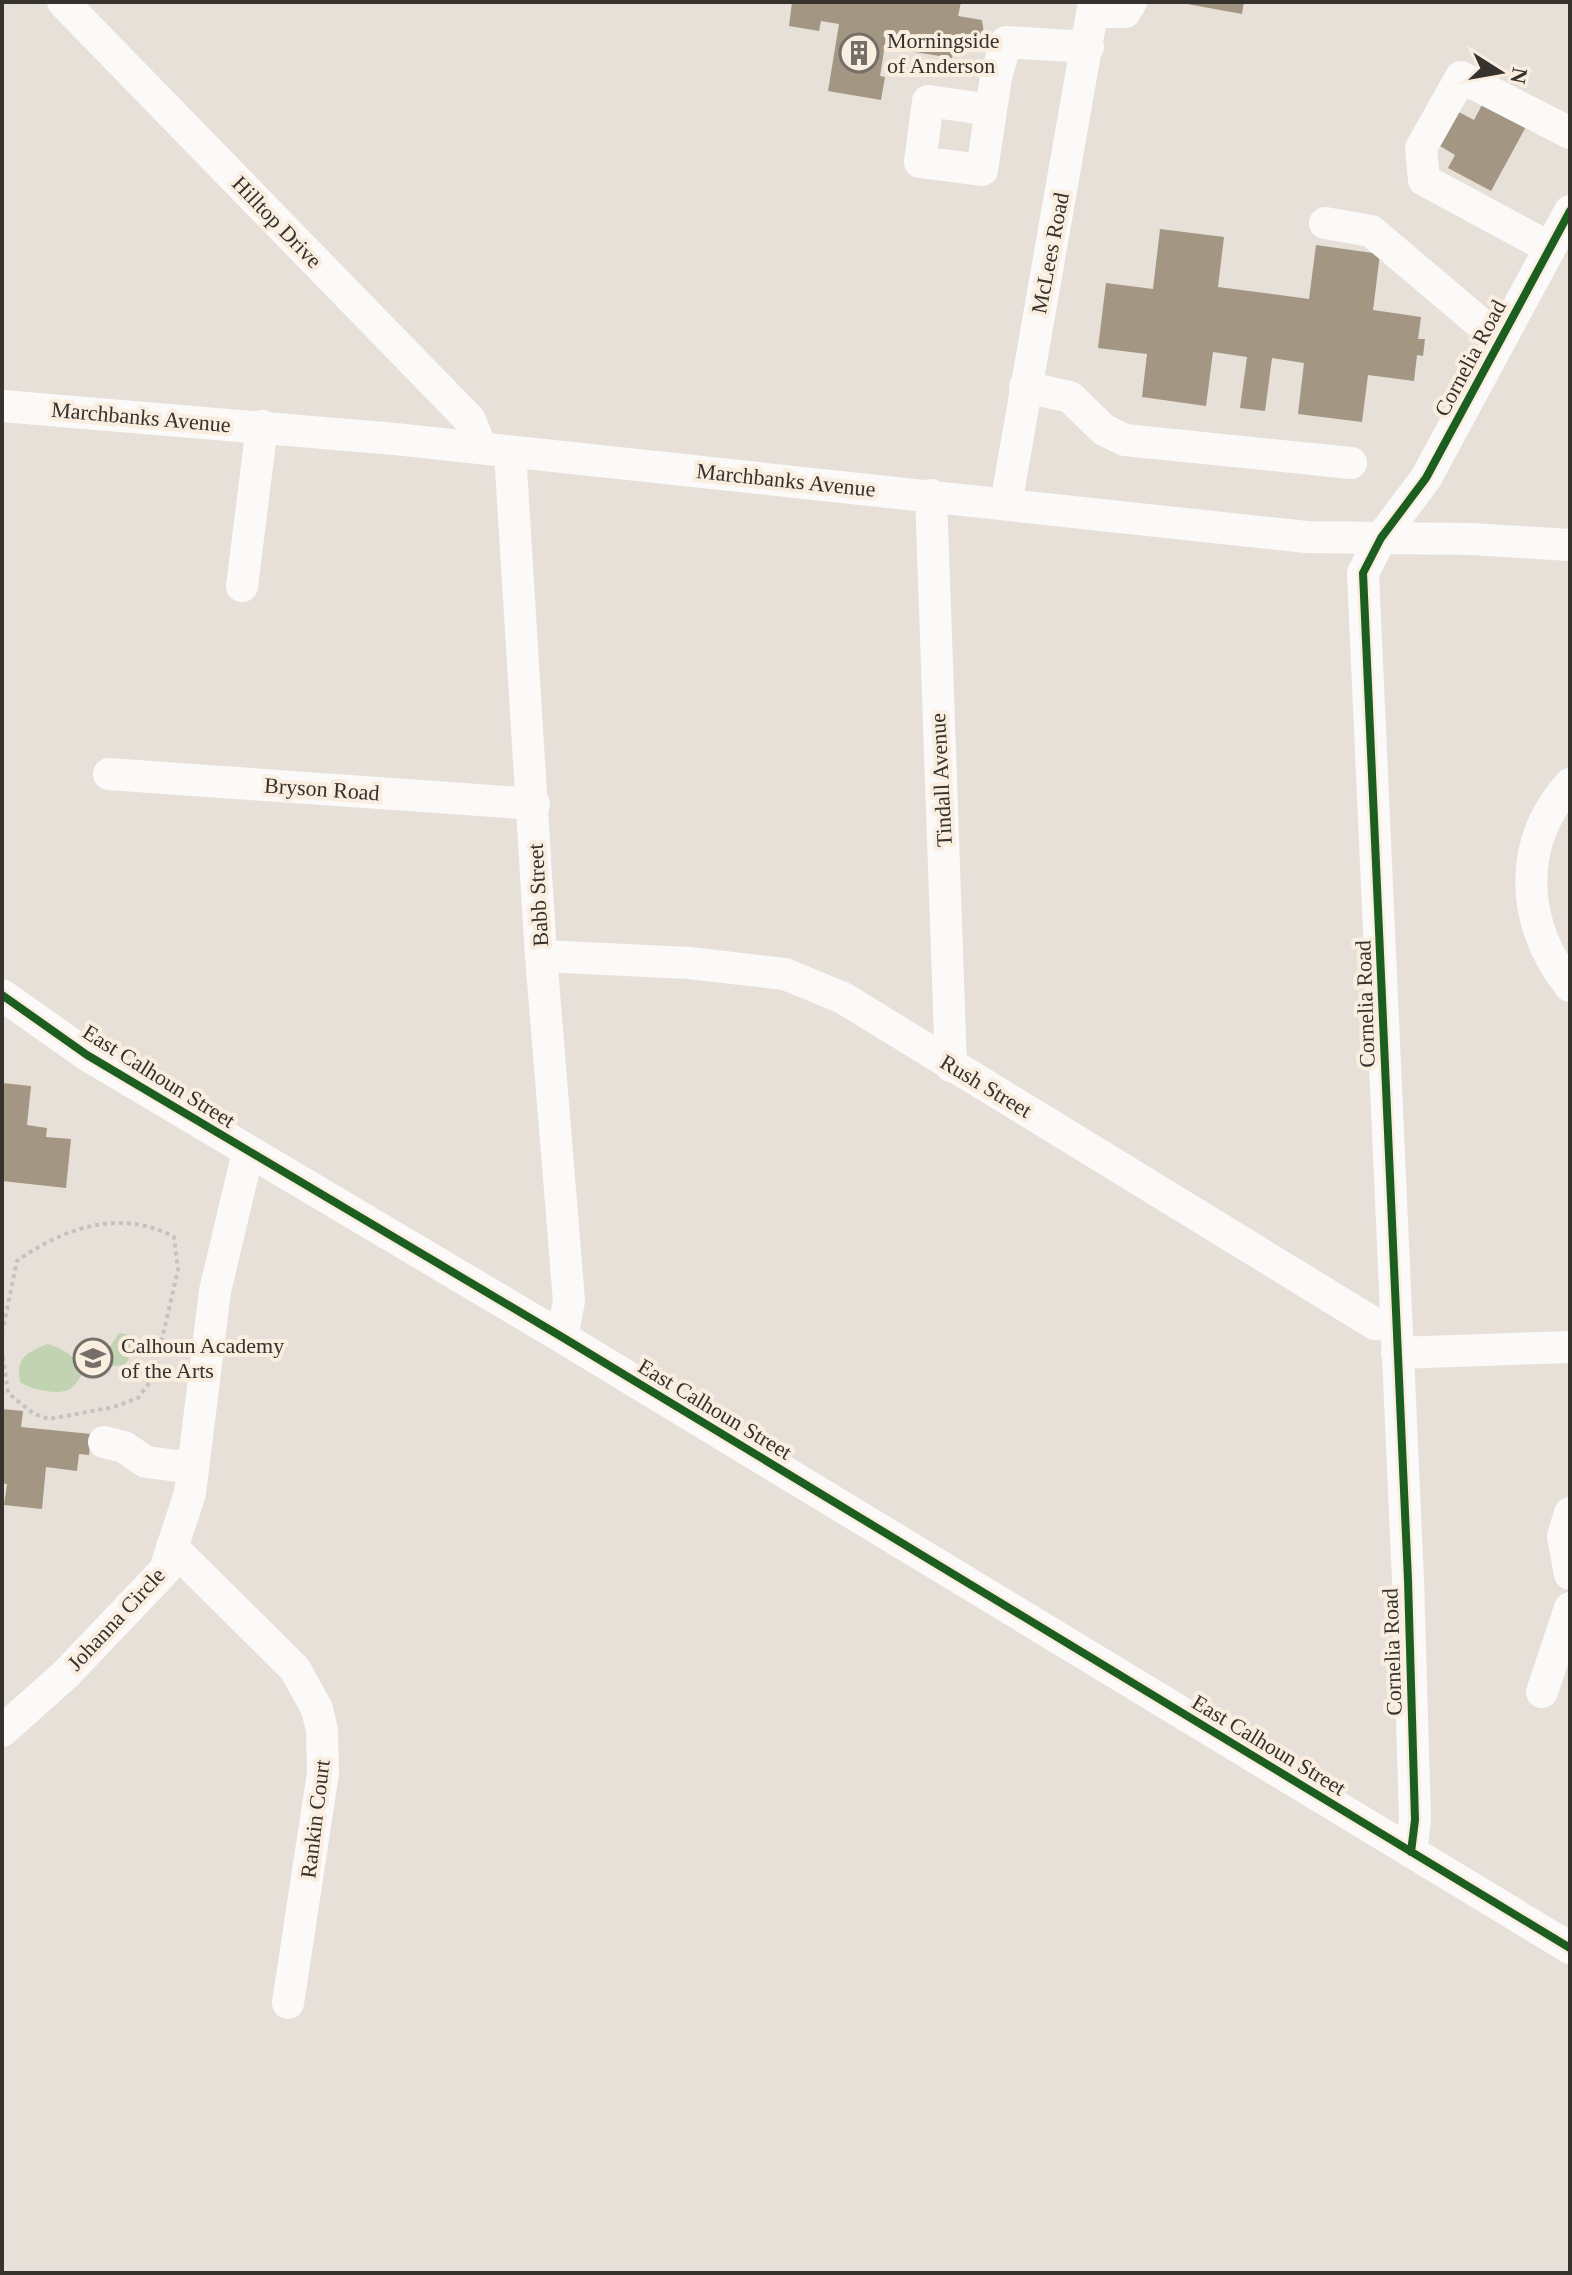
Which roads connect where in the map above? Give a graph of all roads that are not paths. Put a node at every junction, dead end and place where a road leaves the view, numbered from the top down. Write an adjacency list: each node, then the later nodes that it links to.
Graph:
1 (63, 2): 14 (street, Hilltop Drive)
2 (1131, 2): 3 (street)
3 (1093, 7): 4 (street, McLees Road)
4 (1088, 47): 5 (street); 11 (street, McLees Road)
5 (991, 110)
6 (1570, 133): 9 (street)
7 (1570, 211): 9 (street, Cornelia Road)
8 (1325, 223): 10 (street)
9 (1550, 248): 10 (street, Cornelia Road)
10 (1500, 340): 18 (street, Cornelia Road)
11 (1025, 387): 15 (street); 17 (street, McLees Road)
12 (2, 406): 13 (street, Marchbanks Avenue)
13 (262, 426): 14 (street, Marchbanks Avenue); 20 (street)
14 (496, 450): 16 (street, Marchbanks Avenue); 23 (street, Babb Street)
15 (1351, 463)
16 (931, 495): 17 (street, Marchbanks Avenue); 27 (street, Tindall Avenue)
17 (1006, 504): 18 (street, Marchbanks Avenue)
18 (1381, 538): 19 (street, Marchbanks Avenue); 30 (street, Cornelia Road)
19 (1570, 545)
20 (242, 586)
21 (109, 774): 23 (street, Bryson Road)
22 (1570, 784): 25 (street)
23 (534, 804): 24 (street, Babb Street)
24 (541, 956): 27 (street, Rush Street); 29 (street, Babb Street)
25 (1570, 986)
26 (2, 995): 28 (street, East Calhoun Street)
27 (951, 1066): 30 (street, Rush Street)
28 (248, 1152): 29 (street, East Calhoun Street); 33 (street, Johanna Circle)
29 (562, 1337): 40 (street, East Calhoun Street)
30 (1396, 1339): 31 (street, Rush Street); 40 (street, Cornelia Road)
31 (1570, 1347)
32 (104, 1442): 33 (street)
33 (193, 1468): 35 (street, Johanna Circle)
34 (1570, 1513): 36 (street)
35 (172, 1547): 39 (street, Johanna Circle); 42 (street, Rankin Court)
36 (1570, 1574)
37 (1570, 1608): 38 (street)
38 (1542, 1692)
39 (2, 1731)
40 (1411, 1852): 41 (street, East Calhoun Street)
41 (1570, 1948)
42 (288, 2003)

